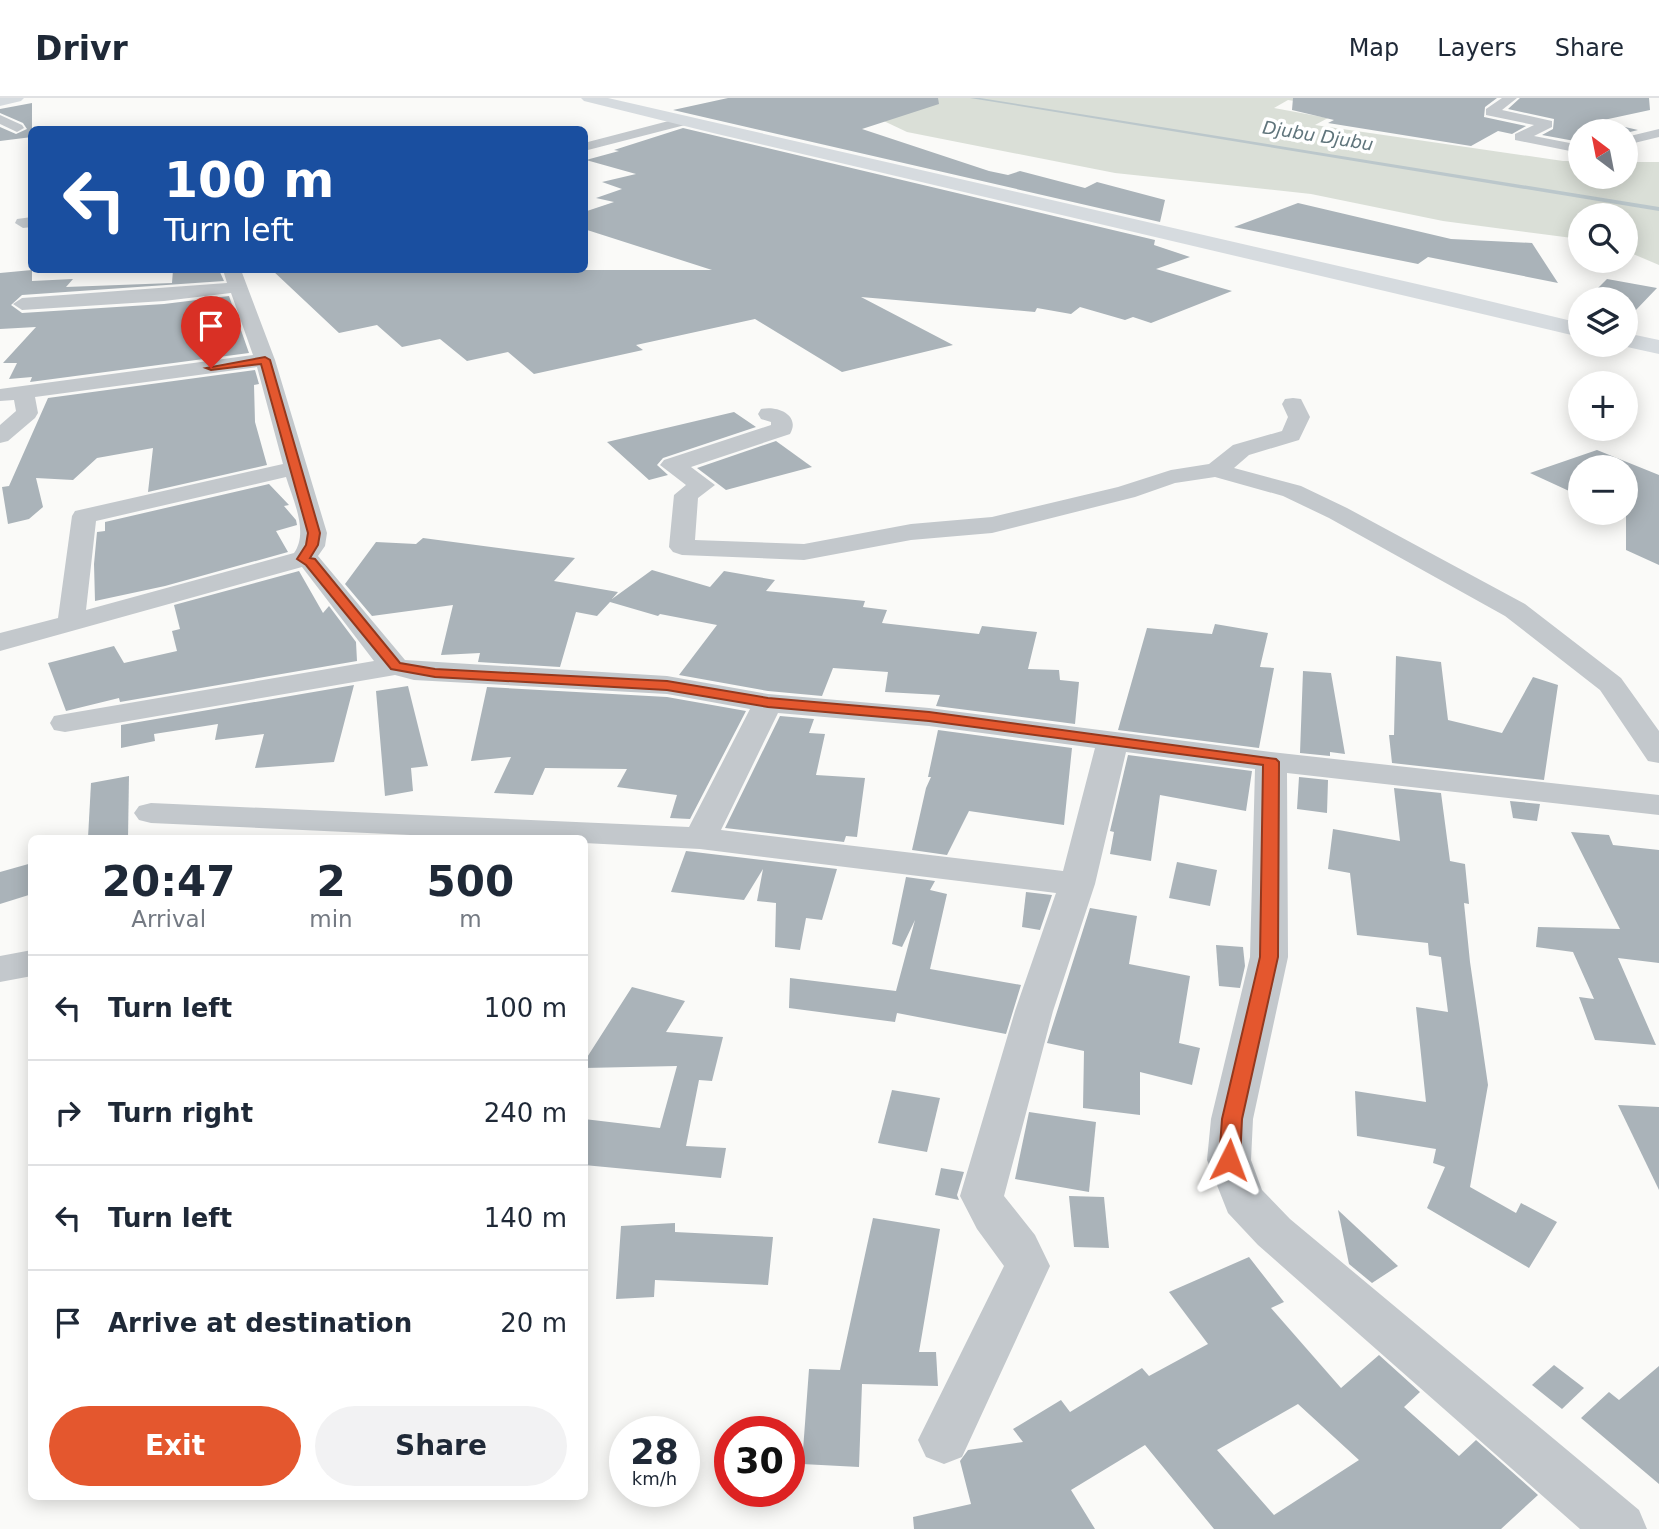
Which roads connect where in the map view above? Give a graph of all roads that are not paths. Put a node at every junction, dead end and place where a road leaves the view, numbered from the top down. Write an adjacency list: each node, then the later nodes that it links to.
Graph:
1 (16, 98): 4 (street)
2 (589, 98): 6 (street)
3 (1511, 98): 11 (street)
4 (0, 101)
5 (0, 120): 7 (street)
6 (684, 121): 10 (street); 14 (street)
7 (17, 128)
8 (1659, 133): 9 (street)
9 (1638, 138)
10 (588, 146)
11 (1568, 147)
12 (235, 278): 13 (street); 17 (street)
13 (22, 304)
14 (1568, 327)
15 (1638, 343): 16 (street)
16 (1659, 347)
17 (265, 360): 18 (street); 23 (street)
18 (24, 393): 19 (street); 22 (street)
19 (0, 395)
20 (1293, 404): 24 (street)
21 (769, 414): 24 (street)
22 (0, 436)
23 (295, 468): 25 (street); 26 (street)
24 (1216, 470): 32 (street)
25 (303, 559): 26 (street); 28 (street)
26 (71, 622): 27 (street)
27 (0, 642)
28 (396, 666): 29 (street); 30 (street)
29 (768, 703): 31 (street); 38 (street)
30 (65, 723)
31 (1113, 741): 33 (street); 39 (street)
32 (1659, 754)
33 (1271, 762): 34 (street); 43 (street)
34 (1659, 806)
35 (152, 813): 36 (street)
36 (495, 835)
37 (588, 836): 38 (street)
38 (700, 838): 39 (street)
39 (1077, 884): 42 (street)
40 (28, 964): 41 (street)
41 (0, 969)
42 (944, 1440)
43 (1620, 1529)

